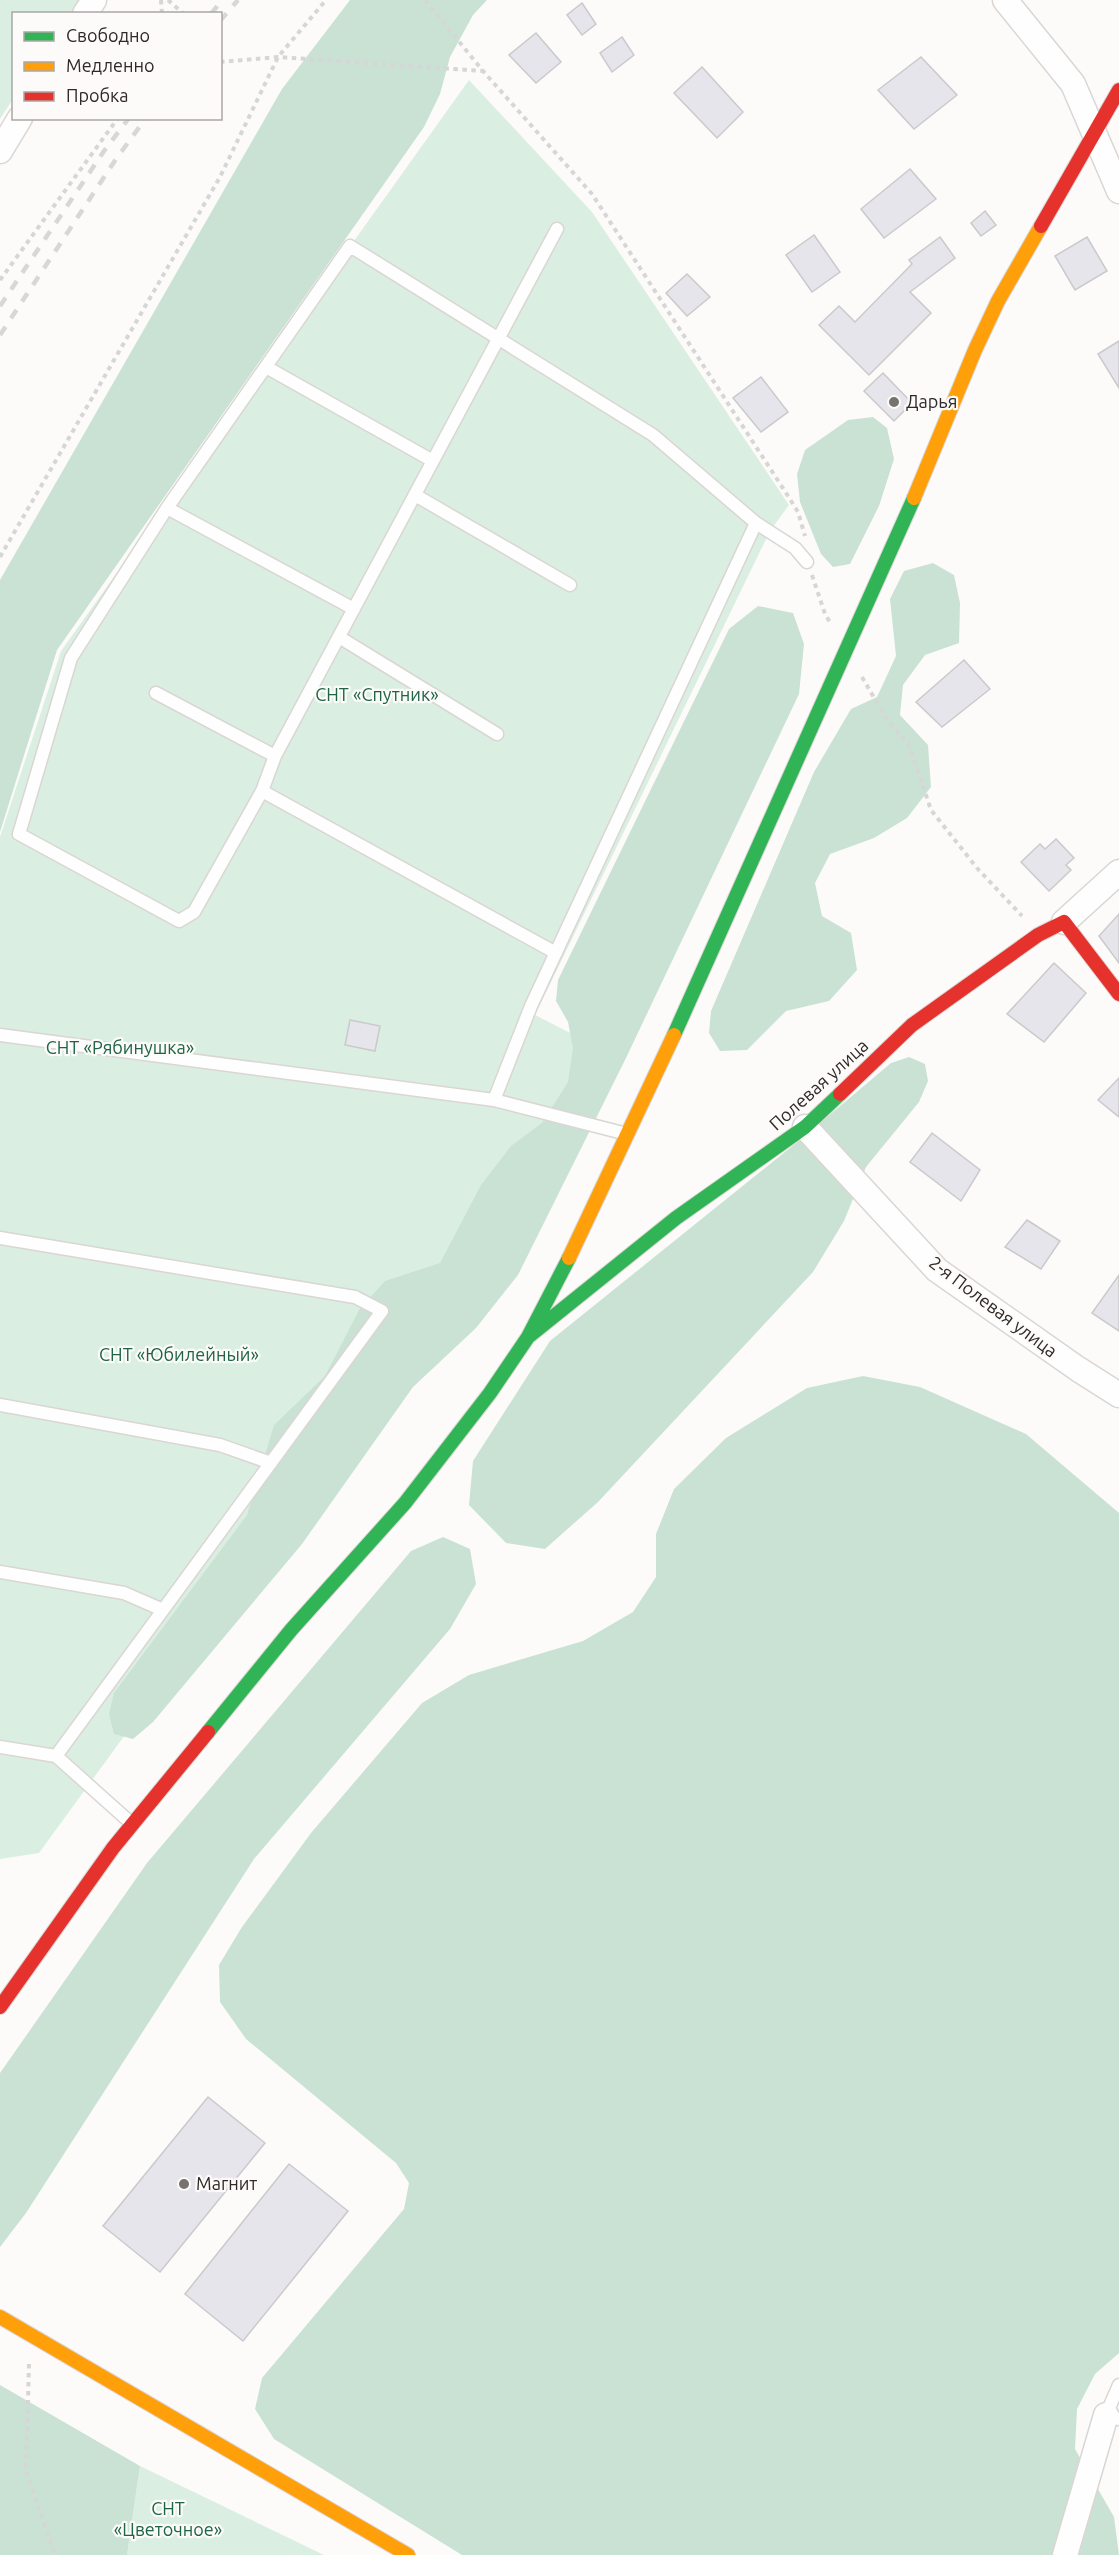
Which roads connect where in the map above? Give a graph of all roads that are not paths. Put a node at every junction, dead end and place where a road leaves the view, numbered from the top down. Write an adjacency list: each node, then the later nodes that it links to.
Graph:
1 (1005, 0): 4 (street)
2 (1119, 90): 4 (main road)
3 (19, 120): 5 (street)
4 (1095, 135): 6 (street); 29 (main road)
5 (0, 151)
6 (1119, 191)
7 (557, 229): 8 (lane)
8 (498, 338): 9 (lane); 10 (lane); 13 (lane)
9 (266, 367): 10 (lane); 12 (lane)
10 (433, 461): 11 (lane)
11 (414, 495): 15 (lane); 16 (lane)
12 (167, 508): 16 (lane); 21 (lane)
13 (756, 523): 14 (lane); 24 (lane)
14 (807, 562)
15 (570, 585)
16 (354, 609): 17 (lane)
17 (339, 636): 19 (lane); 20 (lane)
18 (156, 693): 20 (lane)
19 (497, 734)
20 (276, 756): 21 (lane)
21 (262, 791): 24 (lane)
22 (1119, 872): 23 (street)
23 (1064, 921): 25 (main road); 28 (main road, Полевая улица)
24 (556, 953): 27 (lane)
25 (1119, 994)
26 (0, 1035): 27 (lane)
27 (494, 1100): 29 (lane)
28 (805, 1127): 31 (main road, Полевая улица); 32 (street, 2-я Полевая улица)
29 (628, 1134): 31 (main road)
30 (0, 1239): 34 (lane)
31 (528, 1337): 39 (main road)
32 (1119, 1395)
33 (0, 1405): 34 (lane)
34 (271, 1463): 36 (lane)
35 (0, 1572): 36 (lane)
36 (163, 1610): 38 (lane)
37 (0, 1747): 38 (lane)
38 (56, 1756): 39 (lane)
39 (132, 1824): 40 (main road)
40 (0, 2007)
41 (0, 2316): 44 (main road)
42 (1119, 2385): 43 (lane)
43 (1112, 2417): 45 (street)
44 (408, 2555)
45 (1065, 2555)

